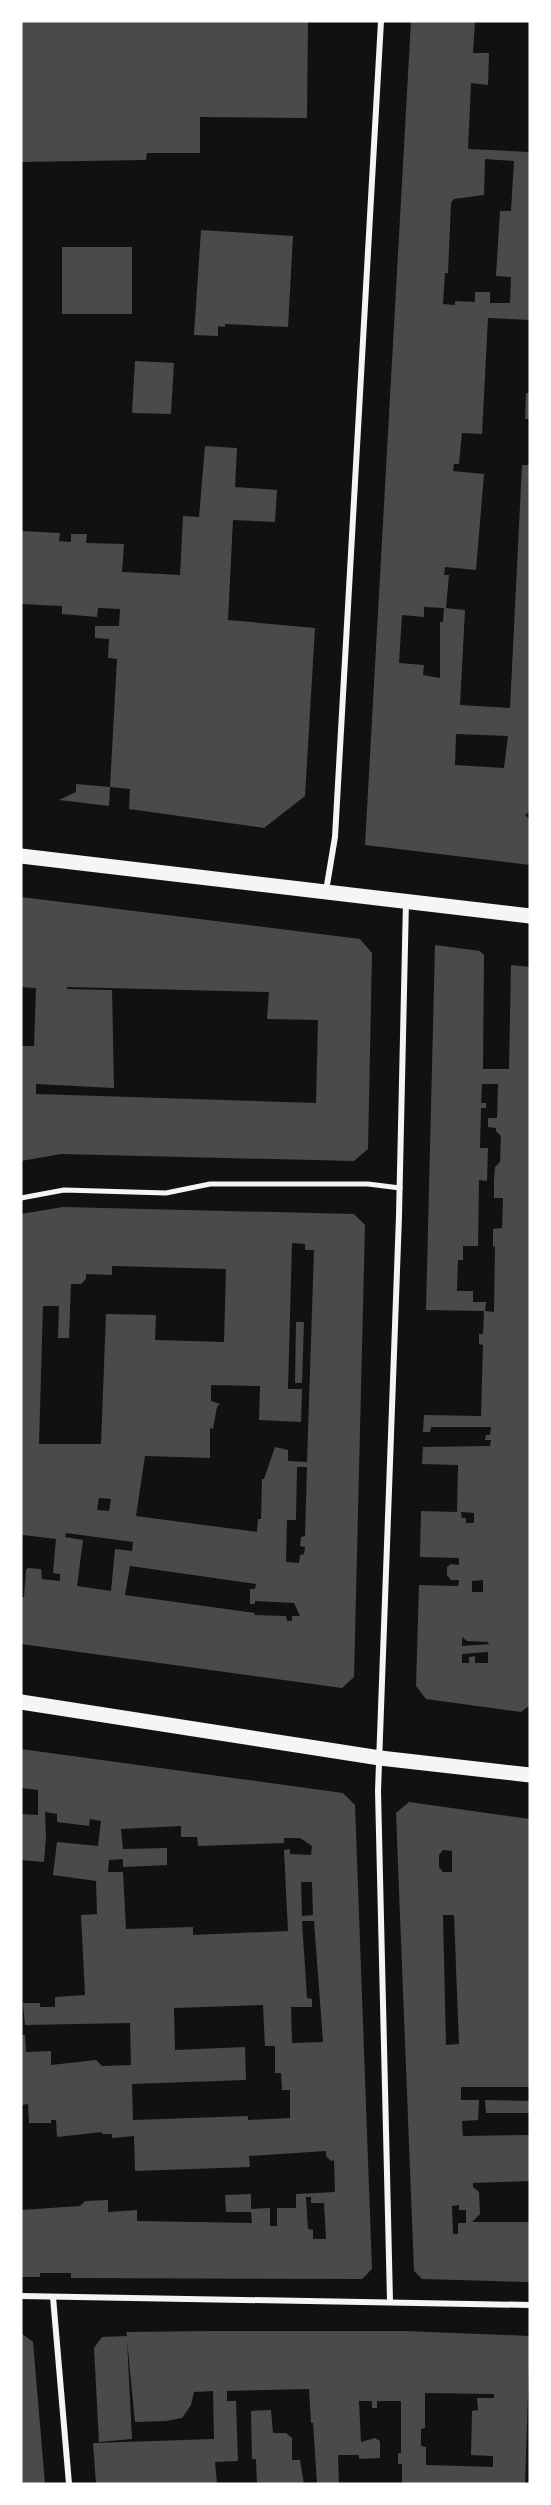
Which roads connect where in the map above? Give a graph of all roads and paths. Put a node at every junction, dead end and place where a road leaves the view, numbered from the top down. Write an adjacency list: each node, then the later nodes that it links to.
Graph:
1 (381, 21): 3 (street)
2 (21, 856): 3 (main road)
3 (326, 892): 4 (main road)
4 (406, 902): 5 (main road); 6 (street)
5 (530, 916)
6 (400, 1188): 7 (street); 9 (street)
7 (21, 1198)
8 (21, 1702): 9 (main road)
9 (380, 1758): 10 (main road); 13 (street)
10 (530, 1775)
11 (21, 2296): 12 (street)
12 (53, 2297): 13 (street); 15 (street)
13 (390, 2301): 14 (street)
14 (530, 2305)
15 (69, 2484)

